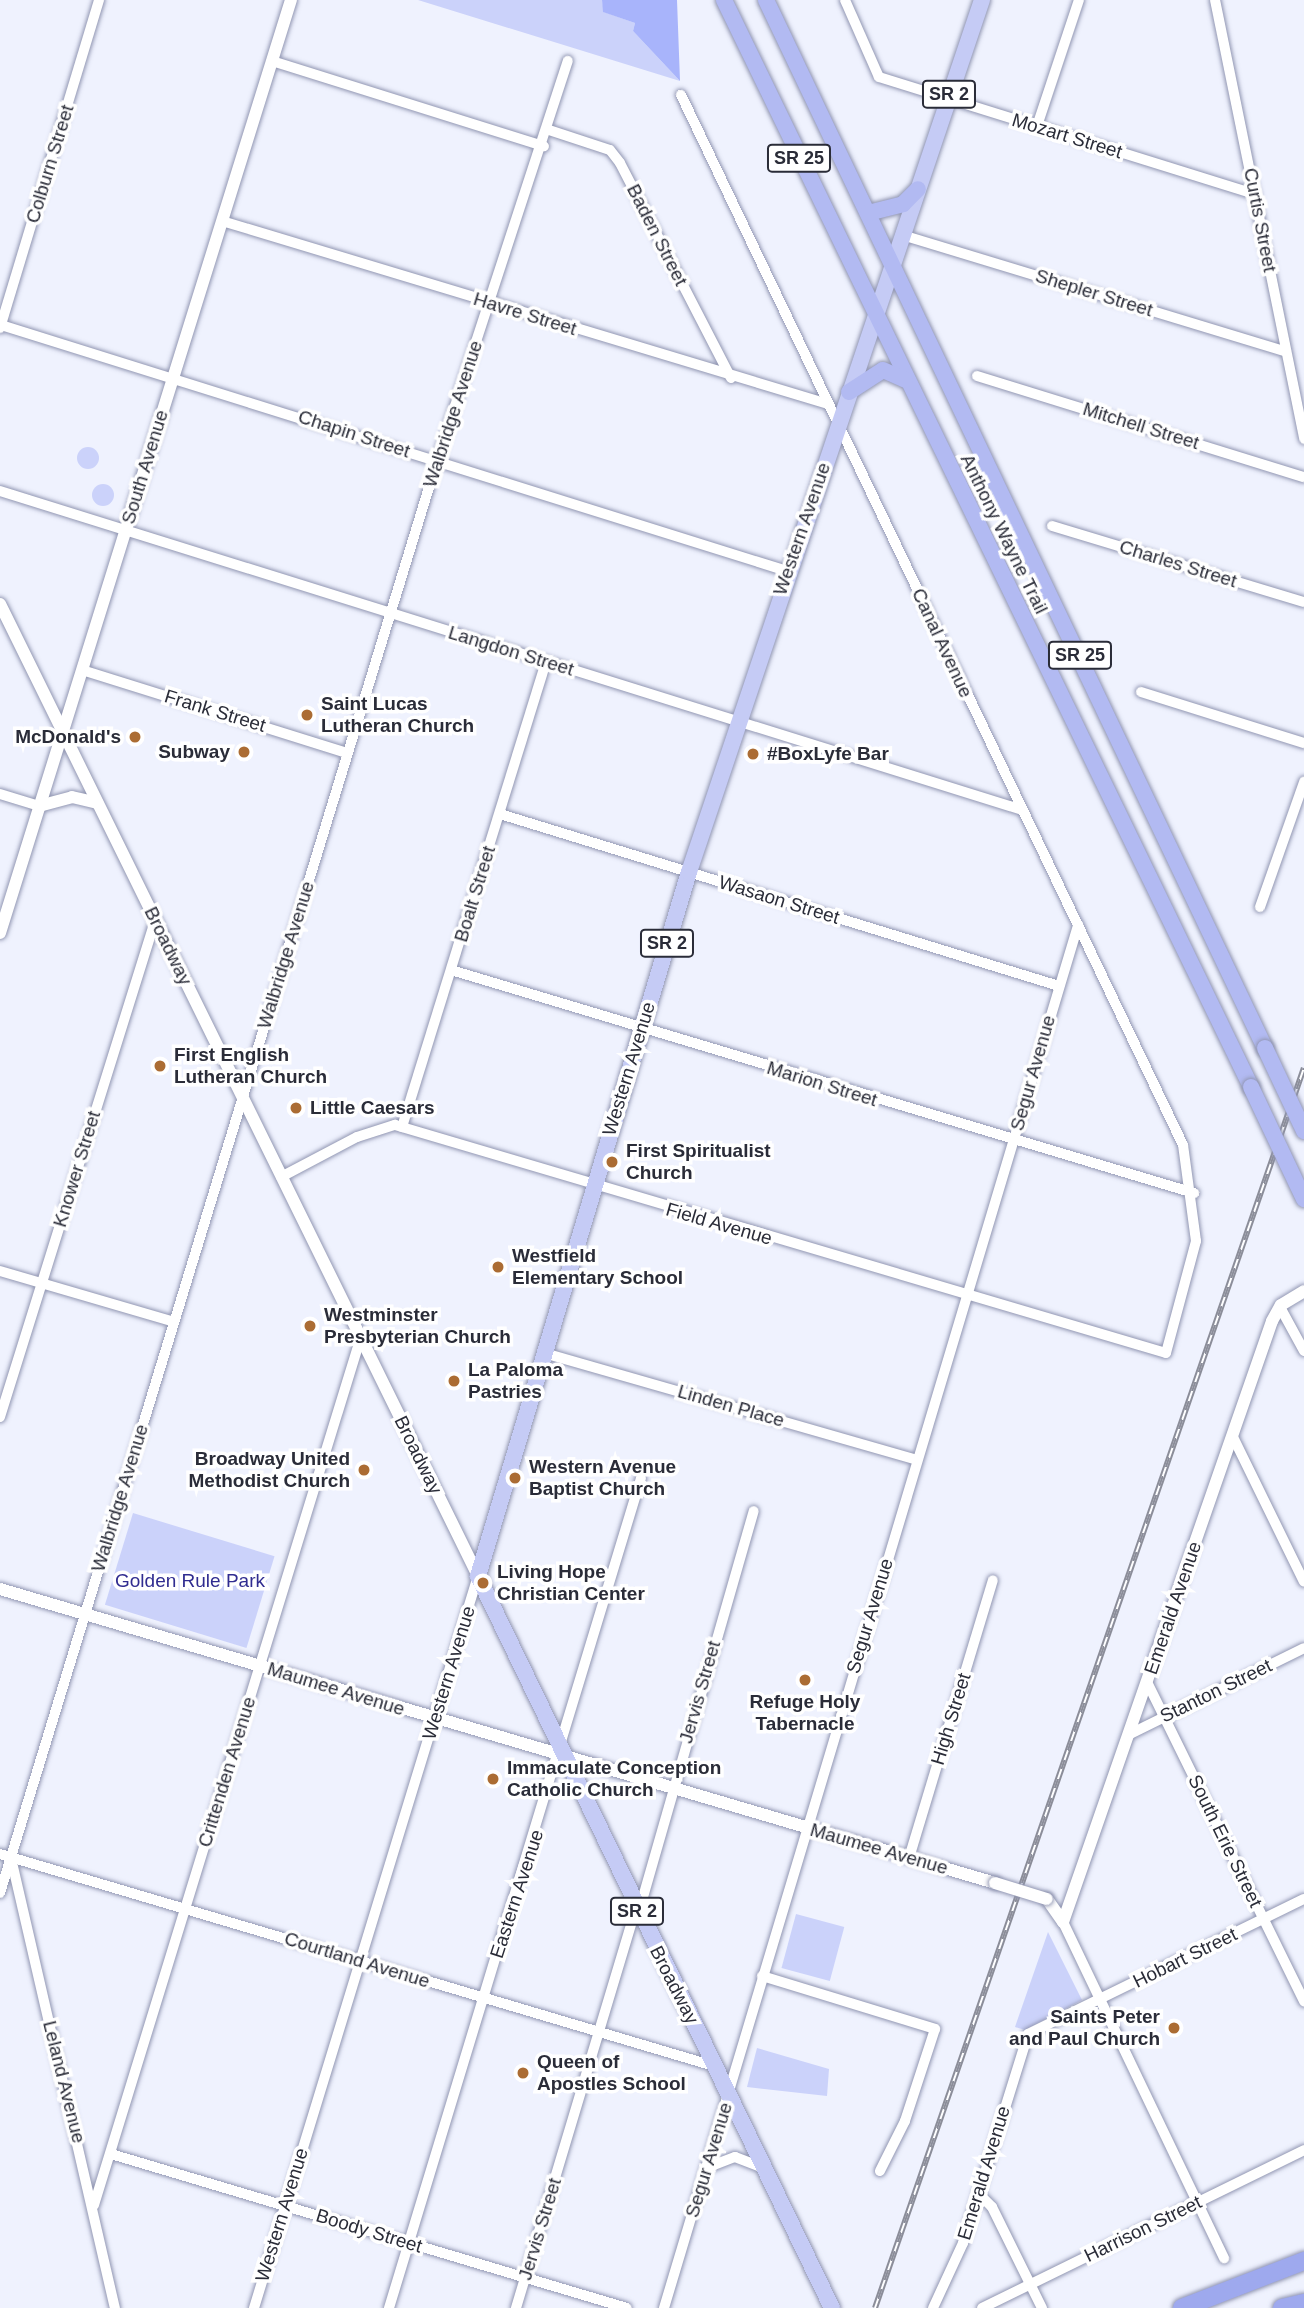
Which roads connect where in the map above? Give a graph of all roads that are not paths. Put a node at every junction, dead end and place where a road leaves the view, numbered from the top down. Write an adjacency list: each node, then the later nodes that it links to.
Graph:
1 (99, 0): 24 (street, Colburn Street)
2 (291, 0): 9 (street, South Avenue)
3 (724, 0): 23 (highway, Anthony Wayne Trail / SR 25)
4 (766, 0): 18 (highway, Anthony Wayne Trail / SR 25)
5 (845, 0): 12 (street, Mozart Street)
6 (982, 0): 12 (main road, Western Avenue / SR 2)
7 (1079, 0): 13 (street)
8 (1215, 0): 17 (street, Curtis Street)
9 (272, 61): 15 (street); 19 (street, South Avenue)
10 (568, 61): 14 (street, Walbridge Avenue)
11 (681, 95): 31 (street, Canal Avenue)
12 (948, 99): 13 (street, Mozart Street); 16 (main road, Western Avenue / SR 2)
13 (1037, 126): 17 (street, Mozart Street)
14 (549, 130): 15 (street, Walbridge Avenue); 28 (street, Baden Street)
15 (544, 146): 22 (street, Walbridge Avenue)
16 (918, 189): 18 (highway); 20 (main road, Western Avenue / SR 2)
17 (1255, 194): 25 (street, Curtis Street)
18 (868, 213): 21 (highway, Anthony Wayne Trail / SR 25)
19 (222, 221): 22 (street, Havre Street); 27 (street, South Avenue)
20 (902, 235): 21 (main road, Western Avenue / SR 2); 25 (street, Shepler Street)
21 (892, 264): 23 (main road, Western Avenue / SR 2); 66 (highway, Anthony Wayne Trail / SR 25, bridge)
22 (490, 304): 28 (street, Havre Street); 34 (street, Walbridge Avenue)
23 (874, 317): 29 (highway, Anthony Wayne Trail / SR 25); 30 (main road, Western Avenue / SR 2)
24 (0, 326): 27 (street, Chapin Street)
25 (1286, 352): 33 (street, Curtis Street)
26 (977, 376): 35 (street, Mitchell Street)
27 (173, 377): 34 (street, Chapin Street); 38 (street, South Avenue)
28 (731, 378): 31 (street, Havre Street)
29 (905, 380): 30 (highway); 71 (highway, Anthony Wayne Trail / SR 25, bridge)
30 (849, 392): 32 (main road, Western Avenue / SR 2)
31 (828, 404): 32 (street, Canal Avenue)
32 (838, 424): 39 (main road, Western Avenue / SR 2); 54 (street, Canal Avenue)
33 (1304, 439)
34 (437, 461): 39 (street, Chapin Street); 42 (street, Walbridge Avenue)
35 (1304, 477)
36 (0, 491): 38 (street, Langdon Street)
37 (1052, 526): 40 (street, Charles Street)
38 (125, 531): 42 (street, Langdon Street); 44 (street, South Avenue)
39 (788, 571): 46 (main road, Western Avenue / SR 2)
40 (1304, 602)
41 (0, 604): 47 (street, Broadway)
42 (390, 613): 43 (street, Langdon Street); 49 (street, Walbridge Avenue)
43 (547, 662): 46 (street, Langdon Street); 55 (street, Boalt Street)
44 (82, 670): 47 (street, South Avenue); 49 (street, Frank Street)
45 (1142, 692): 48 (street)
46 (738, 721): 54 (street, Langdon Street); 56 (main road, Western Avenue / SR 2)
47 (63, 732): 52 (street, Broadway); 53 (street, South Avenue)
48 (1304, 743)
49 (347, 753): 64 (street, Walbridge Avenue)
50 (1304, 782): 57 (street)
51 (0, 794): 53 (street)
52 (97, 803): 53 (street); 58 (street, Broadway)
53 (39, 806): 60 (street, South Avenue)
54 (1022, 810): 59 (street, Canal Avenue)
55 (500, 814): 56 (street, Wasaon Street); 61 (street, Boalt Street)
56 (689, 872): 62 (street, Wasaon Street); 63 (main road, Western Avenue / SR 2)
57 (1259, 907)
58 (155, 921): 64 (street, Broadway); 73 (street, Knower Street)
59 (1078, 926): 62 (street, Segur Avenue); 70 (street, Canal Avenue)
60 (0, 933)
61 (451, 970): 63 (street, Marion Street); 65 (street, Boalt Street)
62 (1059, 986): 67 (street, Segur Avenue)
63 (640, 1030): 67 (street, Marion Street); 69 (main road, Western Avenue / SR 2)
64 (242, 1097): 68 (street, Broadway); 77 (street, Walbridge Avenue)
65 (402, 1127): 68 (street, Field Avenue); 69 (street, Field Avenue)
66 (1304, 1131)
67 (1014, 1141): 70 (street, Marion Street); 75 (street, Segur Avenue)
68 (281, 1177): 78 (street, Broadway)
69 (594, 1187): 75 (street, Field Avenue); 80 (main road, Western Avenue / SR 2)
70 (1194, 1193): 81 (street, Canal Avenue)
71 (1304, 1199)
72 (0, 1270): 73 (street)
73 (41, 1283): 77 (street); 82 (street, Knower Street)
74 (1304, 1291): 76 (street)
75 (965, 1296): 81 (street, Field Avenue); 84 (street, Segur Avenue)
76 (1284, 1303): 79 (street); 83 (street, Emerald Avenue)
77 (174, 1322): 91 (street, Walbridge Avenue)
78 (360, 1340): 87 (street, Broadway); 93 (street, Crittenden Avenue)
79 (1304, 1351)
80 (544, 1353): 84 (street, Linden Place); 87 (main road, Western Avenue / SR 2)
81 (1166, 1353)
82 (0, 1417)
83 (1233, 1437): 89 (street); 94 (street, Emerald Avenue)
84 (916, 1460): 100 (street, Segur Avenue)
85 (641, 1478): 98 (street, Eastern Avenue)
86 (754, 1511): 99 (street, Jervis Street)
87 (478, 1576): 96 (street, Western Avenue); 98 (main road, Broadway / SR 2)
88 (993, 1580): 103 (street, High Street)
89 (1304, 1582)
90 (0, 1589): 91 (street, Maumee Avenue)
91 (85, 1615): 93 (street, Maumee Avenue); 102 (street, Walbridge Avenue)
92 (1304, 1648): 95 (street, Stanton Street)
93 (259, 1666): 96 (street, Maumee Avenue); 106 (street, Crittenden Avenue)
94 (1147, 1682): 95 (street, South Erie Street); 97 (street, Emerald Avenue)
95 (1164, 1717): 97 (street, Stanton Street); 108 (street, South Erie Street)
96 (436, 1718): 98 (street, Maumee Avenue); 110 (street, Western Avenue)
97 (1128, 1735): 109 (street, Emerald Avenue)
98 (560, 1755): 99 (street, Maumee Avenue); 107 (main road, Broadway / SR 2); 112 (street, Eastern Avenue)
99 (673, 1789): 100 (street, Maumee Avenue); 107 (street, Jervis Street)
100 (807, 1828): 103 (street, Maumee Avenue); 111 (street, Segur Avenue)
101 (0, 1854): 102 (street, Courtland Avenue)
102 (11, 1857): 104 (street, Walbridge Avenue); 106 (street, Courtland Avenue); 126 (street, Leland Avenue)
103 (909, 1858): 109 (street, Maumee Avenue, bridge)
104 (0, 1893)
105 (1304, 1899): 108 (street, Hobart Street)
106 (186, 1909): 110 (street, Courtland Avenue); 120 (street, Crittenden Avenue)
107 (637, 1911): 115 (street, Jervis Street); 117 (main road, Broadway / SR 2)
108 (1264, 1919): 113 (street, Hobart Street); 114 (street, South Erie Street)
109 (1063, 1922): 113 (street)
110 (361, 1961): 112 (street, Courtland Avenue); 127 (street, Western Avenue)
111 (762, 1976): 118 (street, Segur Avenue); 123 (street)
112 (483, 1997): 115 (street, Courtland Avenue); 128 (street, Eastern Avenue)
113 (1097, 2000): 116 (street, Hobart Street); 125 (street)
114 (1304, 2001)
115 (598, 2031): 117 (street, Courtland Avenue); 131 (street, Jervis Street)
116 (1028, 2034): 124 (street, Emerald Avenue)
117 (714, 2066): 118 (main road, Broadway / SR 2)
118 (728, 2096): 121 (street, Segur Avenue); 122 (main road, Broadway / SR 2)
119 (1304, 2150): 125 (street, Harrison Street)
120 (111, 2154): 126 (street, Crittenden Avenue); 127 (street, Boody Street)
121 (706, 2168): 122 (street); 139 (street, Segur Avenue)
122 (763, 2168): 140 (main road, Broadway / SR 2)
123 (880, 2171)
124 (978, 2193): 132 (street); 141 (street, Emerald Avenue)
125 (1196, 2203): 129 (street); 132 (street, Harrison Street)
126 (94, 2204): 134 (street, Leland Avenue)
127 (285, 2206): 128 (street, Boody Street); 135 (street, Western Avenue)
128 (409, 2243): 131 (street, Boody Street); 136 (street, Eastern Avenue)
129 (1224, 2258)
130 (1304, 2260): 144 (highway)
131 (525, 2278): 137 (street, Jervis Street); 138 (street, Boody Street)
132 (1031, 2284): 142 (street, Harrison Street); 143 (street)
133 (1304, 2302): 145 (highway)
134 (115, 2308)
135 (254, 2308)
136 (389, 2308)
137 (516, 2308)
138 (627, 2308)
139 (664, 2308)
140 (832, 2308)
141 (933, 2308)
142 (982, 2308)
143 (1042, 2308)
144 (1182, 2308)
145 (1282, 2308)

